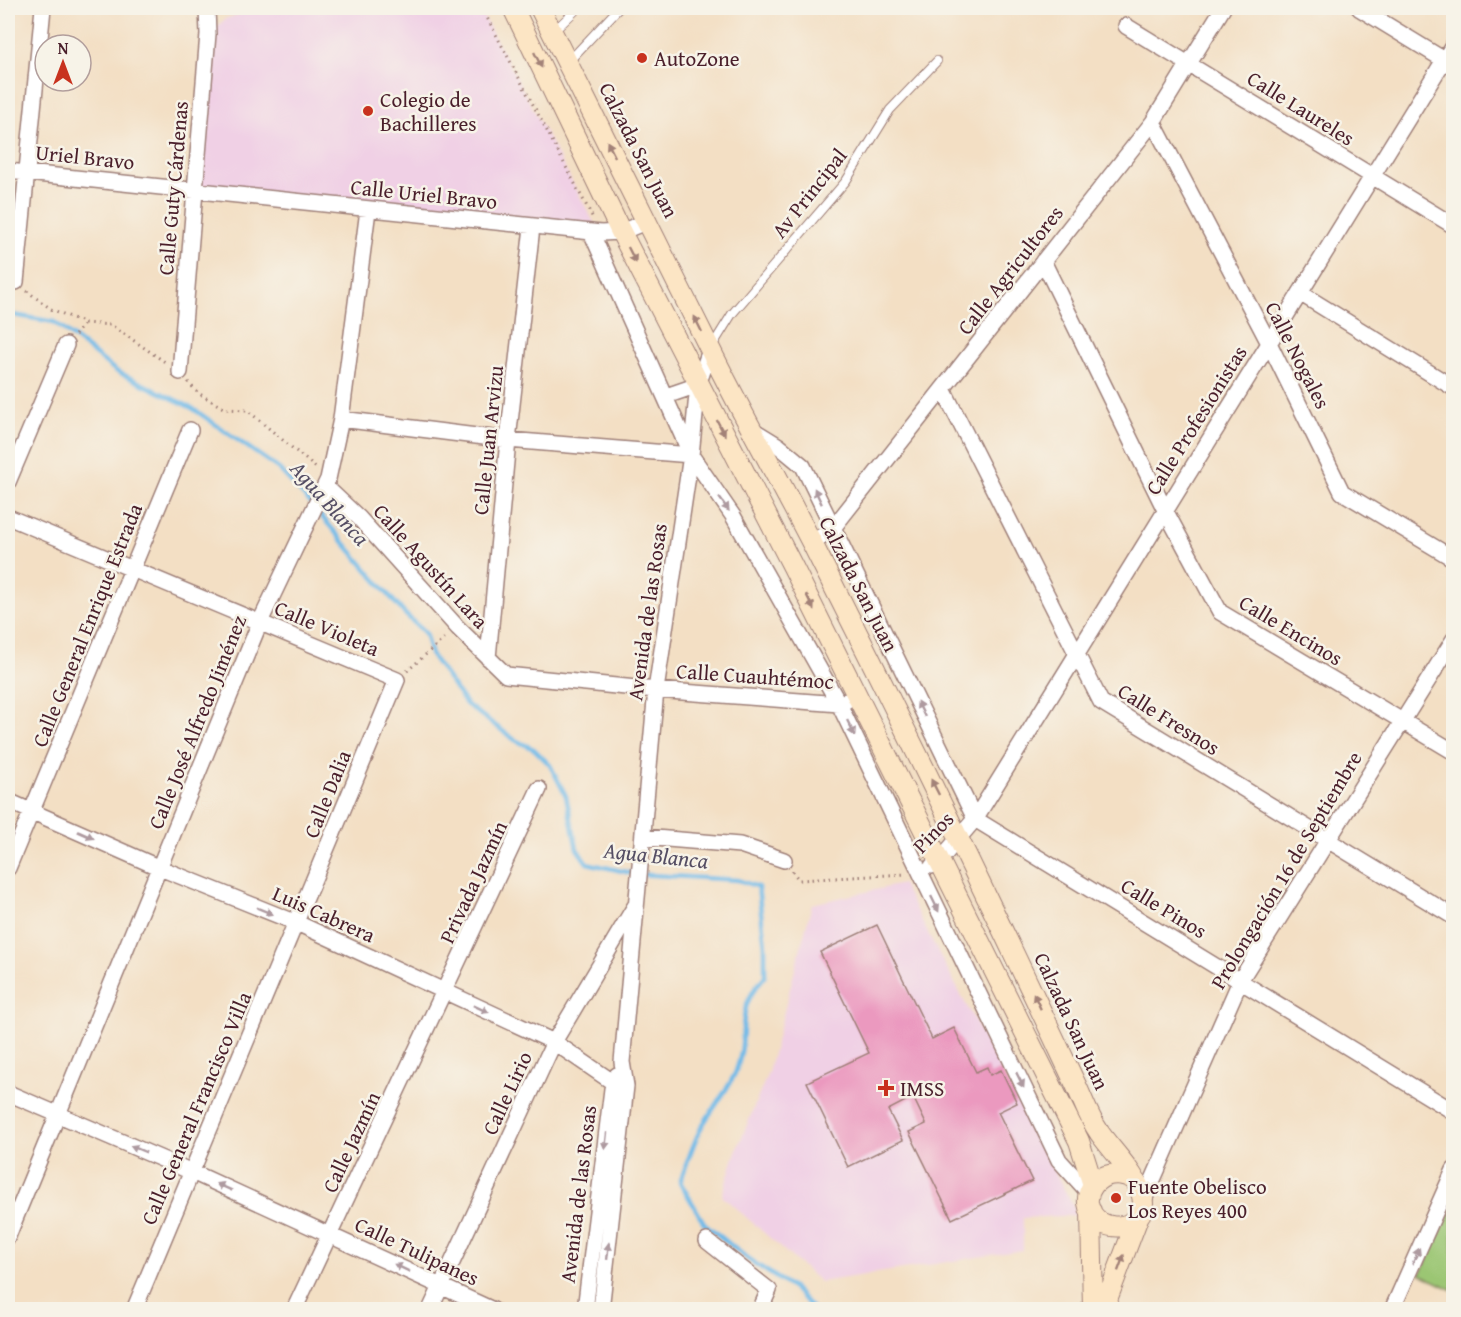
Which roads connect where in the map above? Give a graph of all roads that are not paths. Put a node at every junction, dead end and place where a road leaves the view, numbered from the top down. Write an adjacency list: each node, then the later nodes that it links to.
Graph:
1 (43, 8): 18 (street)
2 (207, 8): 20 (street, Calle Guty Cárdenas)
3 (513, 8): 25 (main road, one-way to 25)
4 (540, 8): 10 (main road, Calzada San Juan)
5 (578, 8): 10 (lane)
6 (620, 8): 13 (lane)
7 (1223, 8): 14 (street, Calle Agricultores)
8 (1359, 8): 15 (street)
9 (1126, 26): 14 (street, Calle Laureles)
10 (553, 33): 13 (main road, Calzada San Juan)
11 (1454, 44): 15 (street, Calle Profesionistas)
12 (937, 61): 31 (lane, Av Principal)
13 (568, 62): 22 (main road, Calzada San Juan, one-way to 13)
14 (1189, 63): 16 (street, Calle Agricultores); 19 (street, Calle Laureles)
15 (1449, 63): 19 (street, Calle Profesionistas)
16 (1153, 122): 26 (street, Calle Agricultores); 29 (street, Calle Nogales)
17 (8, 171): 18 (street, Uriel Bravo)
18 (27, 172): 20 (street, Uriel Bravo); 27 (street)
19 (1372, 176): 23 (street, Calle Laureles); 28 (street, Calle Profesionistas)
20 (194, 190): 21 (street, Calle Uriel Bravo); 32 (street, Calle Guty Cárdenas)
21 (368, 210): 24 (street, Calle Uriel Bravo); 37 (street, Calle José Alfredo Jiménez)
22 (648, 221): 25 (street, Calle Uriel Bravo); 31 (main road, Calzada San Juan, one-way to 22)
23 (1454, 226)
24 (532, 227): 25 (street, Calle Uriel Bravo); 40 (street, Calle Juan Arvizu)
25 (604, 232): 33 (main road, one-way to 33); 36 (street)
26 (1043, 261): 35 (street, Calle Agricultores); 44 (street, Calle Encinos)
27 (16, 282)
28 (1300, 293): 29 (street, Calle Profesionistas); 34 (street)
29 (1269, 343): 44 (street, Calle Profesionistas); 48 (street, Calle Nogales)
30 (66, 345): 42 (street)
31 (710, 350): 33 (street, Avenida de las Rosas); 39 (main road, Calzada San Juan)
32 (180, 372)
33 (698, 386): 36 (street); 41 (street, Avenida de las Rosas); 57 (main road, one-way to 57)
34 (1454, 388)
35 (943, 389): 46 (street, Calle Agricultores); 52 (street, Calle Fresnos)
36 (666, 396): 41 (street)
37 (340, 419): 40 (street); 43 (street, Calle José Alfredo Jiménez)
38 (190, 430): 49 (street, Calle General Enrique Estrada)
39 (753, 430): 46 (street, one-way to 39); 47 (main road, Calzada San Juan)
40 (508, 440): 41 (street); 53 (street, Calle Juan Arvizu)
41 (692, 455): 56 (street, Avenida de las Rosas); 57 (street, one-way to 57)
42 (8, 482)
43 (323, 490): 50 (street, Calle José Alfredo Jiménez); 53 (street, Calle Agustín Lara)
44 (1165, 510): 52 (street, Calle Profesionistas); 58 (street, Calle Encinos)
45 (8, 517): 49 (street, Calle Violeta)
46 (832, 528): 47 (street, Calle Agricultores); 63 (street, one-way to 46)
47 (812, 543): 64 (main road, Calzada San Juan, one-way to 47)
48 (1454, 559)
49 (132, 569): 50 (street, Calle Violeta); 62 (street, Calle General Enrique Estrada)
50 (260, 622): 55 (street, Calle Violeta); 70 (street, Calle José Alfredo Jiménez)
51 (1454, 639): 58 (street, Prolongación 16 de Septiembre)
52 (1076, 655): 63 (street, Calle Profesionistas); 65 (street, Calle Fresnos)
53 (488, 658): 54 (street, Calle Agustín Lara)
54 (506, 675): 56 (street, Calle Cuauhtémoc)
55 (397, 680): 74 (street, Calle Dalia)
56 (656, 690): 57 (street, Calle Cuauhtémoc); 66 (street, Avenida de las Rosas)
57 (848, 700): 68 (main road); 71 (street, one-way to 71)
58 (1401, 720): 59 (street, Calle Encinos); 65 (street, Prolongación 16 de Septiembre)
59 (1454, 752)
60 (539, 789): 76 (street, Privada Jazmín)
61 (8, 801): 62 (street, Luis Cabrera)
62 (33, 811): 69 (street, Calle General Enrique Estrada); 70 (street, Luis Cabrera, one-way to 70)
63 (975, 819): 64 (street, Pinos); 75 (street, Calle Pinos)
64 (959, 836): 68 (street, Pinos); 82 (main road, Calzada San Juan, one-way to 64)
65 (1326, 840): 73 (street, Calle Fresnos); 75 (street, Prolongación 16 de Septiembre)
66 (643, 842): 67 (street); 72 (street, Avenida de las Rosas)
67 (784, 860)
68 (939, 861): 71 (street, Pinos); 83 (main road)
69 (8, 868)
70 (160, 868): 74 (street, Luis Cabrera, one-way to 74); 81 (street, Calle José Alfredo Jiménez)
71 (921, 874): 87 (street, one-way to 87)
72 (637, 903): 77 (street, Calle Lirio); 78 (street, Avenida de las Rosas)
73 (1454, 917)
74 (297, 923): 76 (street, Luis Cabrera); 85 (street, Calle General Francisco Villa)
75 (1241, 979): 80 (street, Calle Pinos); 88 (street, Prolongación 16 de Septiembre)
76 (446, 993): 77 (street, Luis Cabrera, one-way to 77); 89 (street, Calle Jazmín)
77 (554, 1042): 78 (street, Luis Cabrera); 92 (street, Calle Lirio)
78 (620, 1085): 98 (street, Avenida de las Rosas, one-way to 98); 99 (street, Avenida de las Rosas, one-way to 78)
79 (8, 1093): 81 (street, Calle Tulipanes)
80 (1454, 1112)
81 (58, 1115): 85 (street, Calle Tulipanes, one-way to 81); 90 (street, Calle José Alfredo Jiménez)
82 (1097, 1130): 83 (main road); 86 (main road, Calzada San Juan)
83 (1079, 1141): 87 (main road)
84 (1454, 1170): 101 (street, one-way to 84)
85 (192, 1172): 89 (street, Calle Tulipanes, one-way to 85); 94 (street, Calle General Francisco Villa)
86 (1135, 1180): 87 (main road); 88 (main road)
87 (1091, 1196): 88 (main road); 93 (main road)
88 (1141, 1208): 93 (main road, one-way to 88)
89 (330, 1234): 92 (street, Calle Tulipanes, one-way to 89); 95 (street, Calle Jazmín)
90 (8, 1236)
91 (707, 1241): 100 (street)
92 (441, 1287): 96 (street, Calle Lirio); 97 (street, Calle Tulipanes)
93 (1098, 1308)
94 (134, 1310)
95 (294, 1310)
96 (430, 1310)
97 (493, 1310)
98 (585, 1310)
99 (602, 1310)
100 (760, 1310)
101 (1392, 1310)

